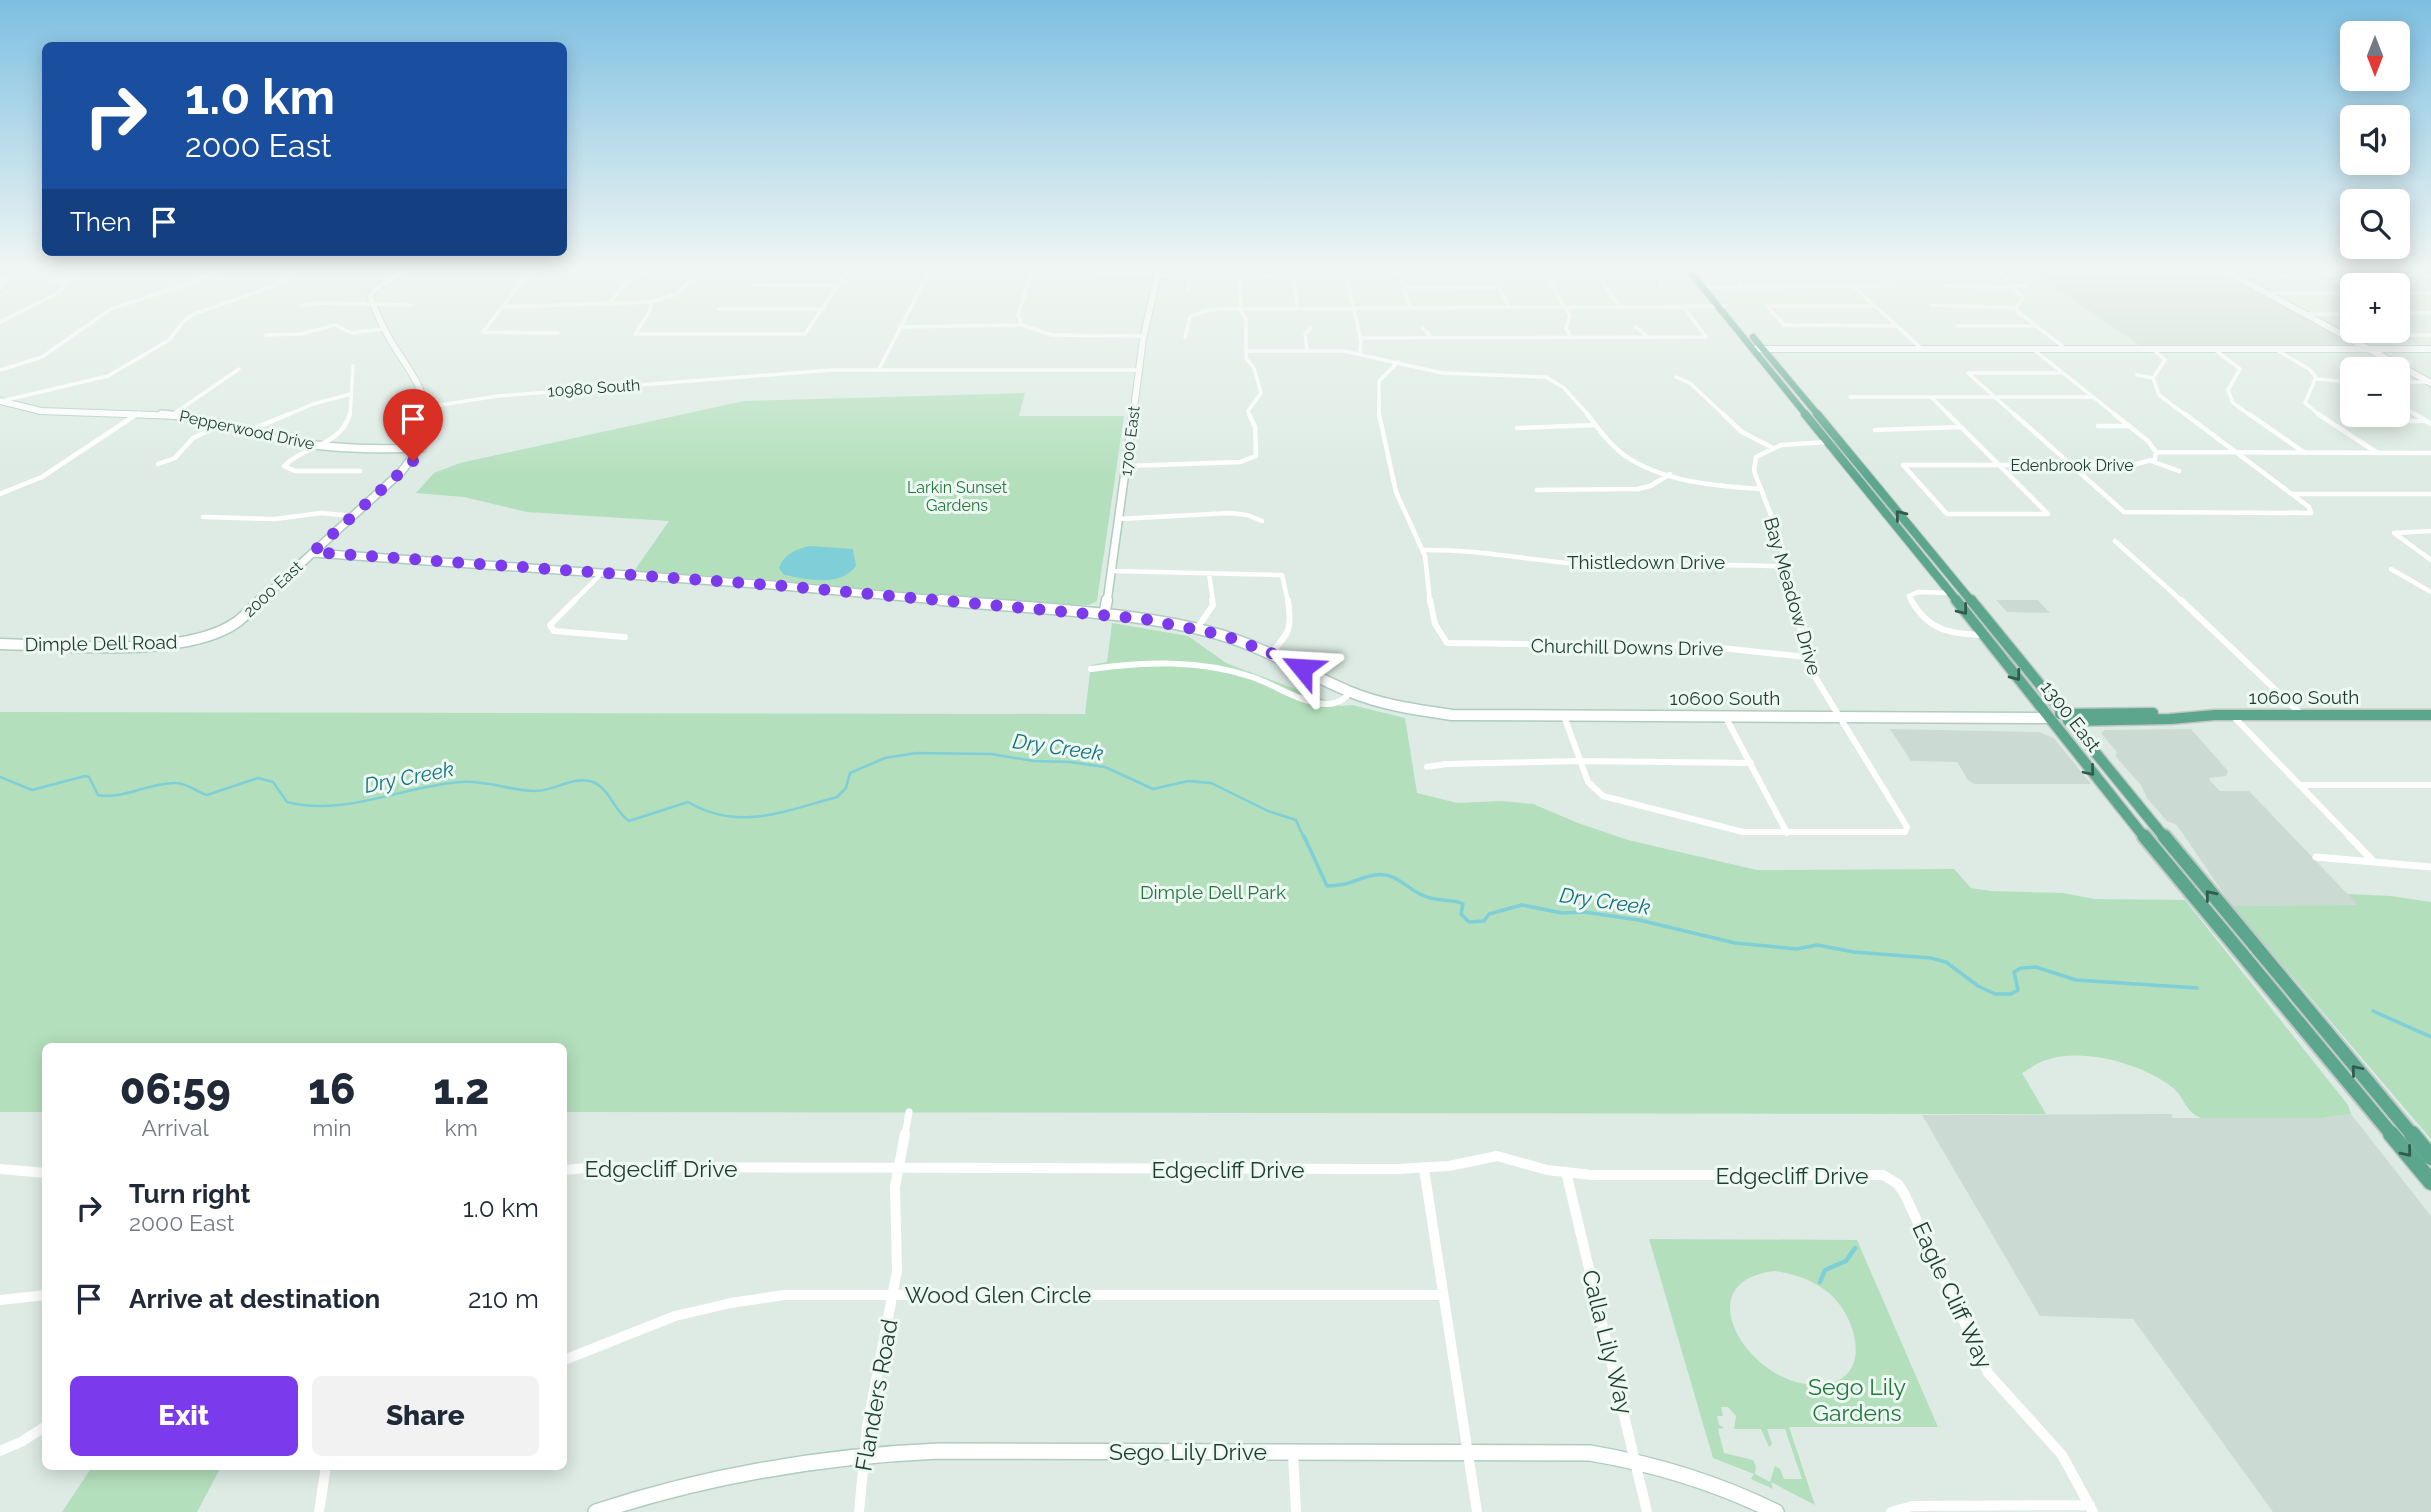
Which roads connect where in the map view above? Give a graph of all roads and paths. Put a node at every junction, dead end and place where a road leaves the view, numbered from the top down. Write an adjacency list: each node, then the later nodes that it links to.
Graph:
1 (1360, 338): 26 (street)
2 (69, 339): 31 (street)
3 (170, 339): 46 (street)
4 (389, 339): 47 (street)
5 (895, 339): 30 (street)
6 (1143, 339): 32 (street, 1700 East)
7 (1246, 339): 24 (street)
8 (1306, 339): 25 (street)
9 (1745, 339): 14 (main road, 1300 East)
10 (1754, 339): 15 (main road, 1300 East)
11 (1910, 339): 16 (street)
12 (2052, 339): 18 (street)
13 (2358, 343): 22 (street)
14 (1753, 349): 15 (street); 61 (main road, 1300 East)
15 (1763, 349): 16 (street); 75 (main road, 1300 East)
16 (1922, 349): 17 (street)
17 (2033, 349): 18 (street); 33 (street, Edenbrook Drive)
18 (2066, 349): 19 (street)
19 (2153, 349): 20 (street); 36 (street)
20 (2214, 349): 21 (street); 67 (street)
21 (2275, 349): 22 (street); 37 (street)
22 (2369, 349): 23 (street); 40 (street)
23 (2431, 349)
24 (1246, 351): 25 (street); 73 (street)
25 (1307, 351): 26 (street)
26 (1360, 353): 27 (street)
27 (1398, 362): 54 (street); 90 (street)
28 (353, 366): 41 (street)
29 (239, 369): 50 (street)
30 (879, 369): 32 (street, 10980 South); 47 (street, 10980 South)
31 (0, 370)
32 (1139, 370): 73 (street, 1700 East)
33 (2063, 373): 44 (street); 45 (street, Edenbrook Drive)
34 (2137, 375): 36 (street)
35 (1676, 376): 63 (street)
36 (2153, 378): 66 (street)
37 (2316, 379): 38 (street); 68 (street)
38 (2340, 381)
39 (2410, 382): 40 (street)
40 (2430, 383)
41 (351, 394): 60 (street); 62 (street)
42 (1850, 397): 43 (street)
43 (1931, 397): 44 (street); 57 (street)
44 (1993, 397): 45 (street); 74 (street)
45 (2093, 397): 56 (street, Edenbrook Drive)
46 (0, 401): 49 (street, Pepperwood Drive)
47 (427, 407): 64 (street)
48 (2410, 411): 52 (street)
49 (140, 412): 50 (street, Pepperwood Drive); 81 (street)
50 (172, 415): 53 (street, Pepperwood Drive)
51 (2410, 421): 52 (street)
52 (2428, 422)
53 (222, 424): 60 (street, Pepperwood Drive); 71 (street)
54 (1595, 425): 58 (street); 78 (street)
55 (2098, 425): 56 (street)
56 (2129, 426): 65 (street, Edenbrook Drive)
57 (1961, 427): 59 (street); 72 (street)
58 (1517, 428)
59 (1875, 430)
60 (248, 431): 62 (street, Pepperwood Drive)
61 (1828, 442): 63 (street); 75 (main road); 99 (main road, 1300 East)
62 (319, 446): 64 (street, Pepperwood Drive); 76 (street)
63 (1771, 447): 79 (street, Bay Meadow Drive)
64 (422, 448): 84 (street, 2000 East)
65 (2156, 452): 66 (street); 70 (street, Edenbrook Drive)
66 (2235, 453): 67 (street); 82 (street)
67 (2306, 453): 68 (street)
68 (2377, 453): 69 (street)
69 (2431, 453)
70 (2151, 461): 74 (street, Edenbrook Drive); 77 (street)
71 (158, 464)
72 (2000, 465): 72 (street, Edenbrook Drive); 74 (street, Edenbrook Drive)
73 (1127, 466): 86 (street, 1700 East)
74 (2070, 466): 82 (street)
75 (1862, 468): 119 (main road, 1300 East, one-way to 75)
76 (360, 471)
77 (2179, 471)
78 (1670, 474): 79 (street); 80 (street)
79 (1761, 489): 93 (street, Bay Meadow Drive)
80 (1537, 490)
81 (0, 494)
82 (2291, 494): 83 (street)
83 (2431, 494)
84 (353, 516): 85 (street); 91 (street, 2000 East)
85 (203, 517)
86 (1119, 519): 87 (street); 95 (street, 1700 East)
87 (1262, 521)
88 (2431, 531): 92 (street)
89 (2115, 541): 113 (street)
90 (1423, 550): 93 (street, Thistledown Drive); 107 (street, Churchill Downs Drive)
91 (313, 552): 96 (street); 104 (street, 2000 East)
92 (2431, 560)
93 (1786, 567): 107 (street, Bay Meadow Drive)
94 (2391, 569): 98 (street)
95 (1113, 571): 97 (street); 100 (street, 1700 East)
96 (602, 573): 100 (street); 103 (street)
97 (1209, 573): 101 (street); 106 (street)
98 (2431, 592)
99 (1949, 593): 102 (main road, 1300 East, one-way to 102); 102 (street)
100 (1104, 615): 101 (street)
101 (1197, 628): 106 (street)
102 (1983, 635): 118 (main road, 1300 East, one-way to 118)
103 (625, 637)
104 (202, 639): 105 (street, Dimple Dell Road)
105 (0, 644)
106 (1271, 653): 111 (street)
107 (1806, 657): 117 (street, Bay Meadow Drive)
108 (1112, 666): 109 (street); 110 (street); 111 (street)
109 (1091, 669)
110 (1116, 675)
111 (1351, 692): 115 (street, 10600 South)
112 (2231, 715): 113 (main road, 10600 South); 119 (main road, 10600 South); 123 (street)
113 (2302, 715): 114 (main road, 10600 South)
114 (2431, 715)
115 (1564, 716): 116 (street, 10600 South); 120 (street)
116 (1726, 716): 117 (street, 10600 South); 121 (street)
117 (1838, 717): 118 (street, 10600 South); 125 (street, Bay Meadow Drive)
118 (2048, 718): 119 (main road, 10600 South); 138 (main road, 1300 East, one-way to 138)
119 (2067, 718): 130 (main road, 1300 East, one-way to 119)
120 (1580, 761): 121 (street); 122 (street); 125 (street)
121 (1751, 763): 125 (street)
122 (1427, 767)
123 (2300, 785): 124 (street); 127 (street)
124 (2431, 785)
125 (1787, 833)
126 (2316, 857): 127 (street)
127 (2372, 860): 128 (street)
128 (2431, 867)
129 (909, 1112): 132 (street, Flanders Road)
130 (2431, 1157)
131 (0, 1168): 135 (street)
132 (898, 1168): 133 (street, Edgecliff Drive); 134 (street, Edgecliff Drive); 139 (street, Flanders Road)
133 (1424, 1169): 136 (street, Edgecliff Drive); 141 (street)
134 (567, 1170)
135 (42, 1172)
136 (1566, 1172): 137 (street, Edgecliff Drive); 149 (street, Calla Lily Way)
137 (1889, 1177): 152 (street, Eagle Cliff Way)
138 (2431, 1182)
139 (894, 1293): 141 (street, Wood Glen Circle); 143 (street, Wood Glen Circle); 148 (street, Flanders Road)
140 (42, 1295): 142 (street)
141 (1443, 1295): 147 (street)
142 (0, 1300)
143 (567, 1359)
144 (42, 1429): 145 (street)
145 (0, 1451)
146 (1293, 1451): 147 (street, Sego Lily Drive); 148 (street, Sego Lily Drive); 156 (street)
147 (1468, 1452): 149 (street, Sego Lily Drive); 157 (street)
148 (864, 1453): 151 (street, Sego Lily Drive); 155 (street, Flanders Road)
149 (1636, 1460): 158 (street, Calla Lily Way); 159 (street, Sego Lily Drive)
150 (325, 1470): 153 (street)
151 (637, 1505): 154 (street, Sego Lily Drive)
152 (2092, 1508): 160 (street)
153 (319, 1512)
154 (596, 1512)
155 (859, 1512)
156 (1296, 1512)
157 (1477, 1512)
158 (1647, 1512)
159 (1776, 1512)
160 (1891, 1512)

